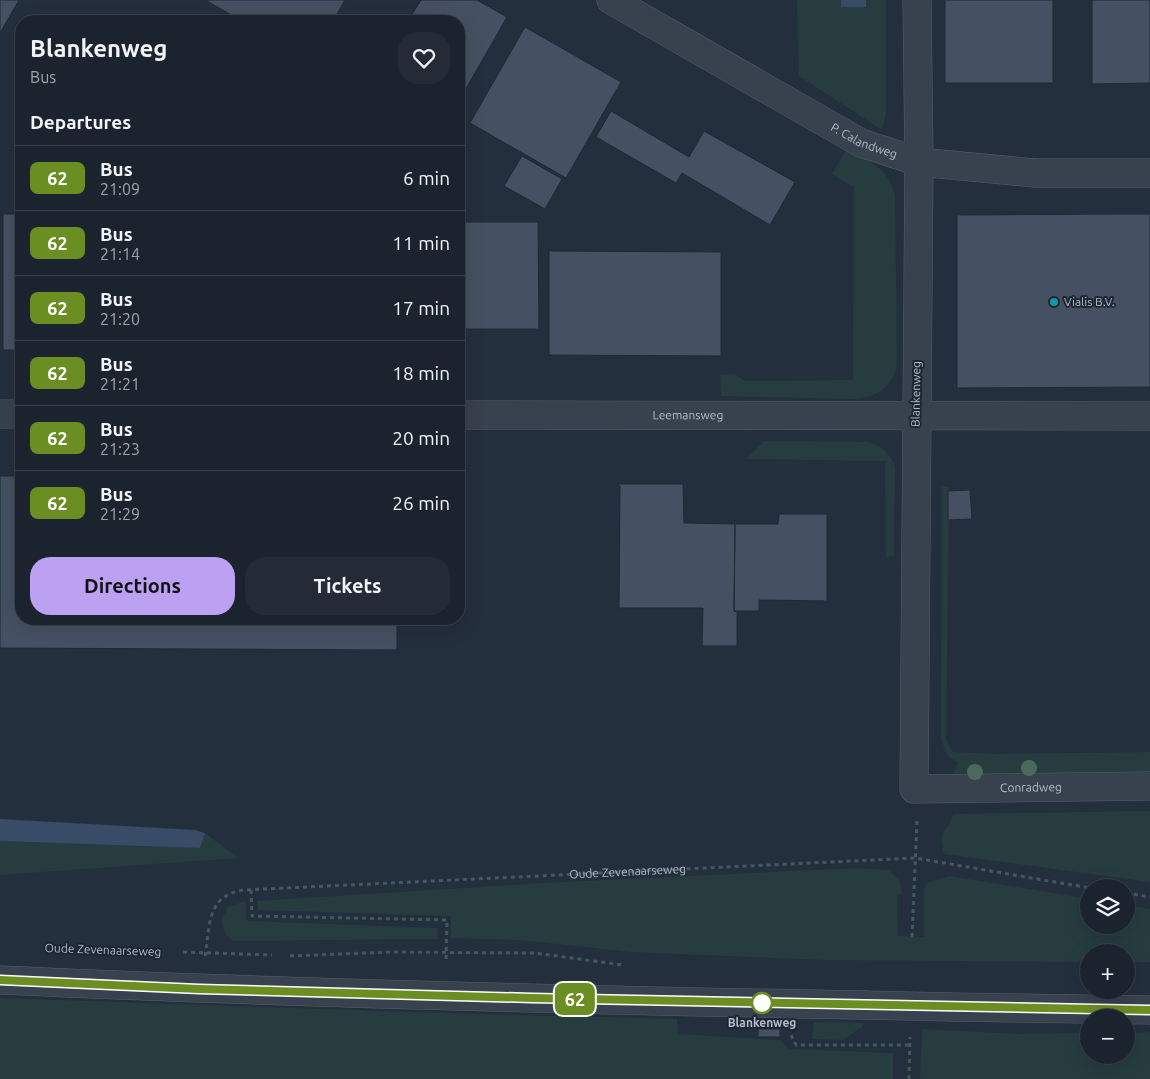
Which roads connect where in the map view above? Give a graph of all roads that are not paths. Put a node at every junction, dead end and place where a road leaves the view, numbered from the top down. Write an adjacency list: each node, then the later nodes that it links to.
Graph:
1 (612, 0): 3 (street, P. Calandweg)
2 (917, 0): 3 (street, Blankenweg)
3 (919, 162): 4 (street, P. Calandweg); 8 (street, Blankenweg)
4 (1150, 173)
5 (0, 414): 6 (street)
6 (15, 414)
7 (465, 415): 8 (street, Leemansweg)
8 (916, 415): 9 (street, Leemansweg); 11 (street, Blankenweg)
9 (1150, 416)
10 (1150, 786): 11 (street, Conradweg)
11 (914, 788)
12 (0, 980): 13 (street, bridge)
13 (1150, 1010)

